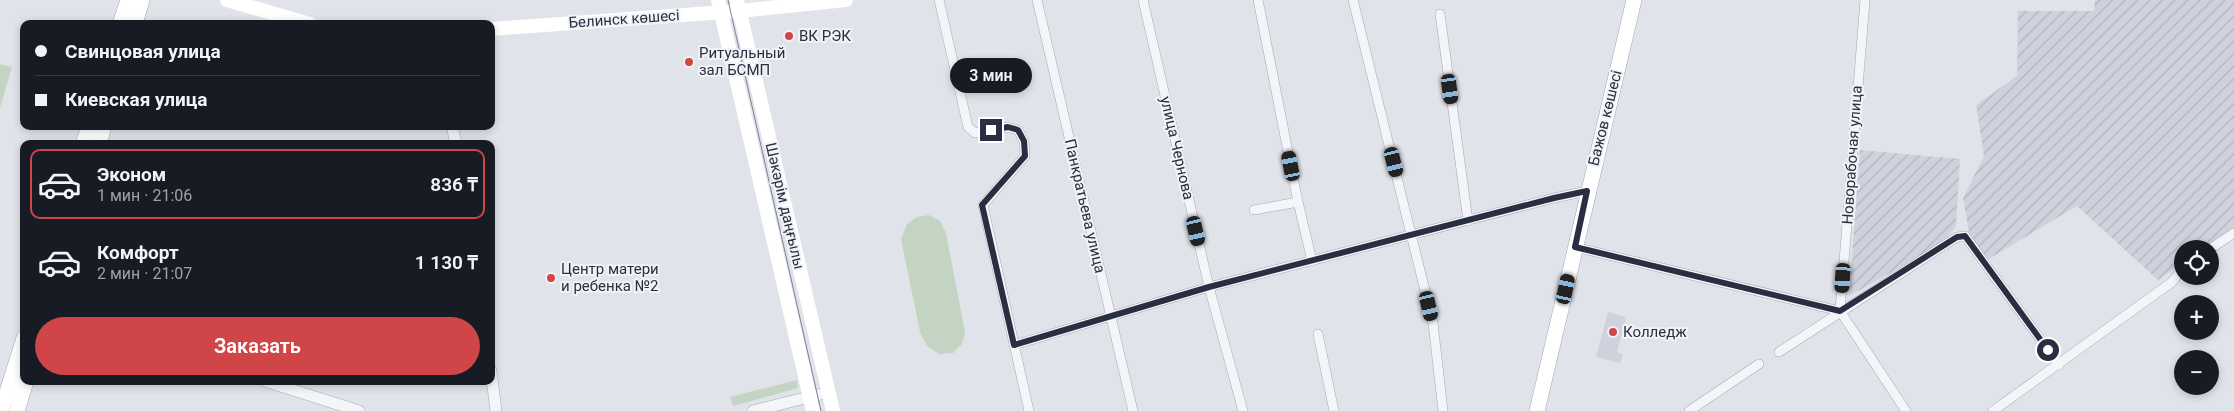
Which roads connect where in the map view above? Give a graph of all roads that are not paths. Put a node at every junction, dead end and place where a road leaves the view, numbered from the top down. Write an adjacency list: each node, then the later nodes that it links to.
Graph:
1 (128, 0): 15 (main road)
2 (142, 0): 16 (main road)
3 (227, 0): 17 (main road)
4 (846, 0): 12 (main road, Белинск көшесі)
5 (939, 0): 33 (street)
6 (1037, 0): 31 (street, Панкратьева улица)
7 (1143, 0): 29 (street, улица Чернова)
8 (1258, 0): 20 (street)
9 (1353, 0): 23 (street)
10 (1634, 0): 19 (main road, Бажов көшесі)
11 (1864, 0): 30 (street, Новорабочая улица)
12 (738, 5): 13 (main road, Белинск көшесі); 41 (main road, Шәкәрім даңғылы)
13 (719, 6): 18 (main road, Белинск көшесі); 42 (main road, Шәкәрім даңғылы)
14 (1440, 14): 22 (street)
15 (121, 20)
16 (136, 20)
17 (296, 20)
18 (495, 29)
19 (1587, 191): 22 (street); 26 (main road, Бажов көшесі)
20 (1298, 202): 21 (street); 27 (street)
21 (1254, 210)
22 (1468, 221): 23 (street)
23 (1412, 234): 27 (street); 54 (street)
24 (2234, 234): 25 (street)
25 (2219, 243)
26 (1575, 247): 30 (street); 55 (main road, Бажов көшесі)
27 (1312, 261): 29 (street)
28 (2174, 279): 37 (street)
29 (1209, 287): 31 (street); 52 (street, улица Чернова)
30 (1840, 311): 35 (street); 37 (street); 57 (street)
31 (1111, 317): 33 (street); 51 (street, Панкратьева улица)
32 (1318, 334): 53 (street)
33 (1014, 345): 50 (street)
34 (20, 351): 44 (main road)
35 (1779, 352)
36 (1759, 364): 56 (street)
37 (2058, 365): 58 (street)
38 (25, 385): 45 (main road)
39 (277, 385): 43 (street)
40 (493, 385): 46 (street)
41 (828, 392): 42 (street); 49 (main road, Шәкәрім даңғылы)
42 (810, 396): 47 (street); 48 (main road, Шәкәрім даңғылы)
43 (354, 410)
44 (2, 411)
45 (17, 411)
46 (496, 411)
47 (753, 411)
48 (813, 411)
49 (833, 411)
50 (1029, 411)
51 (1133, 411)
52 (1243, 411)
53 (1334, 411)
54 (1443, 411)
55 (1537, 411)
56 (1689, 411)
57 (1906, 411)
58 (1994, 411)

